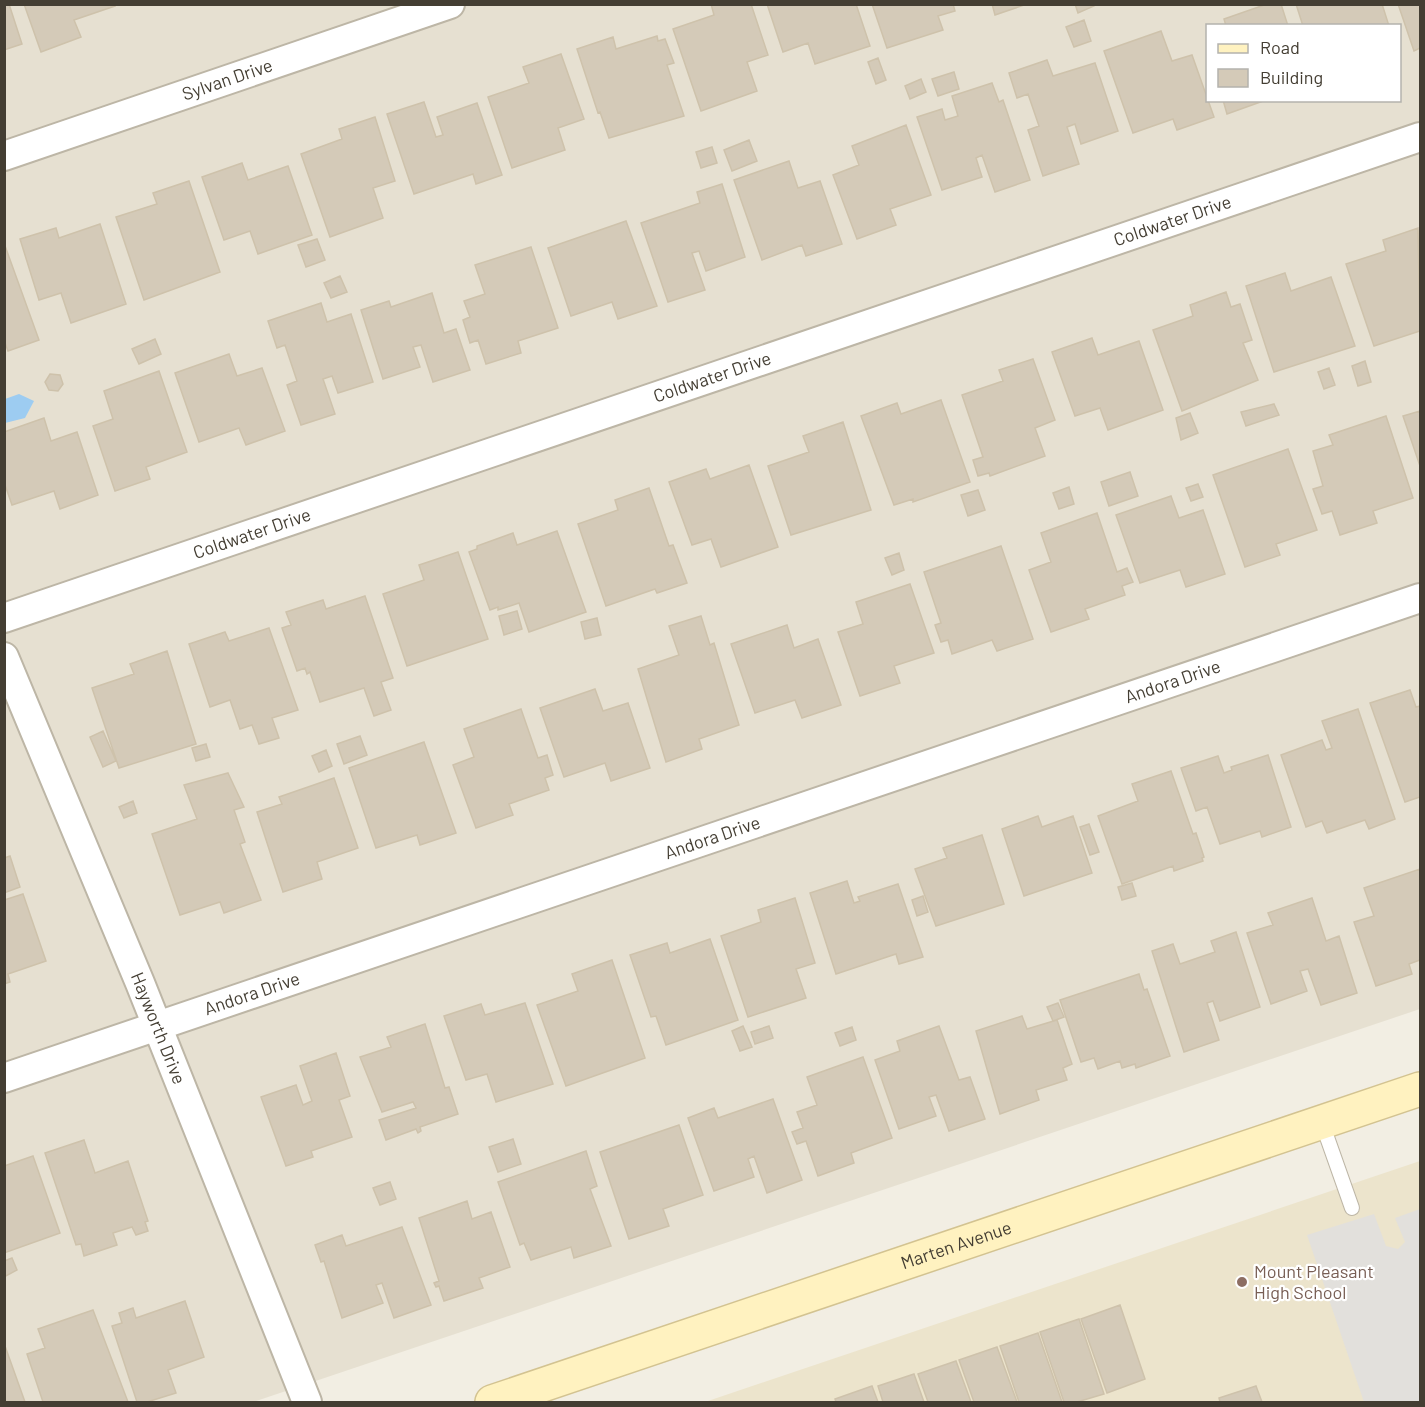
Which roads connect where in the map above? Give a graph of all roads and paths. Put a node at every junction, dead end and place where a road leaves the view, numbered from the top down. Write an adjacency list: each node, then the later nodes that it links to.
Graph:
1 (450, 4): 3 (street, Sylvan Drive)
2 (1420, 137): 5 (street, Coldwater Drive)
3 (4, 156)
4 (1420, 598): 7 (street, Andora Drive)
5 (4, 618)
6 (4, 657): 7 (street, Hayworth Drive)
7 (156, 1026): 8 (street, Andora Drive); 12 (street, Hayworth Drive)
8 (4, 1078)
9 (1420, 1089): 10 (street, Marten Avenue)
10 (1322, 1123): 11 (lane); 13 (street, Marten Avenue)
11 (1352, 1208)
12 (307, 1402)
13 (492, 1402)

